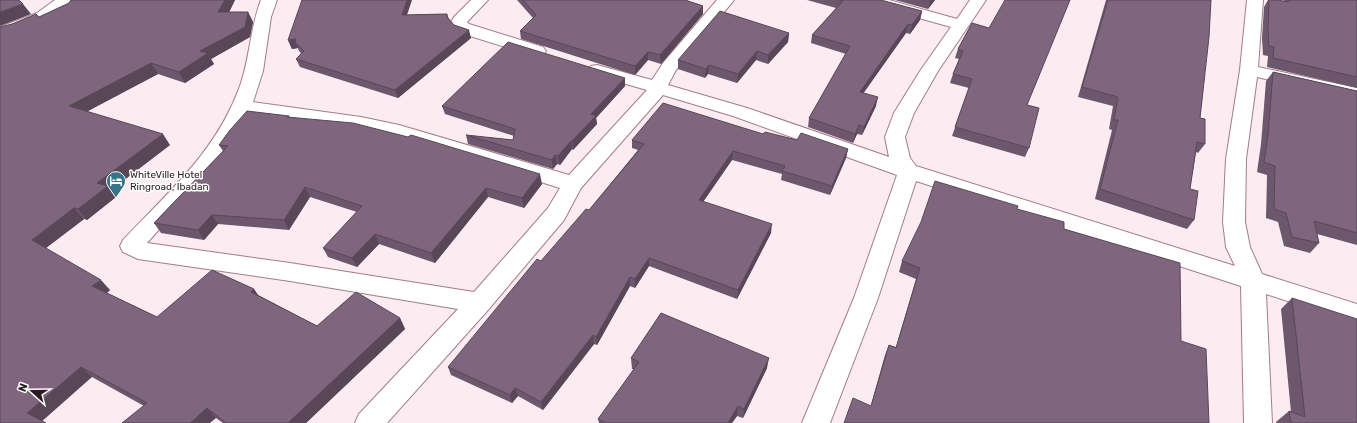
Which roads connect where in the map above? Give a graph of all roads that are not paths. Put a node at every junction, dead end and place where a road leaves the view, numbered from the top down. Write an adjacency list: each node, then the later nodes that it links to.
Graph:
1 (64, 0): 9 (street)
2 (269, 0): 15 (street)
3 (480, 0): 10 (street)
4 (726, 0): 13 (street)
5 (871, 0): 8 (street)
6 (978, 0): 8 (street)
7 (1255, 0): 12 (street)
8 (962, 25): 16 (street)
9 (0, 33)
10 (553, 56)
11 (576, 63): 13 (street)
12 (1249, 70): 14 (street); 18 (street)
13 (658, 89): 16 (street); 17 (street)
14 (1357, 94)
15 (242, 106): 17 (street); 19 (street)
16 (909, 171): 18 (street); 22 (street)
17 (573, 184): 19 (street)
18 (1253, 280): 20 (street); 23 (street)
19 (479, 303): 21 (street)
20 (1357, 314)
21 (369, 423)
22 (816, 423)
23 (1258, 423)

